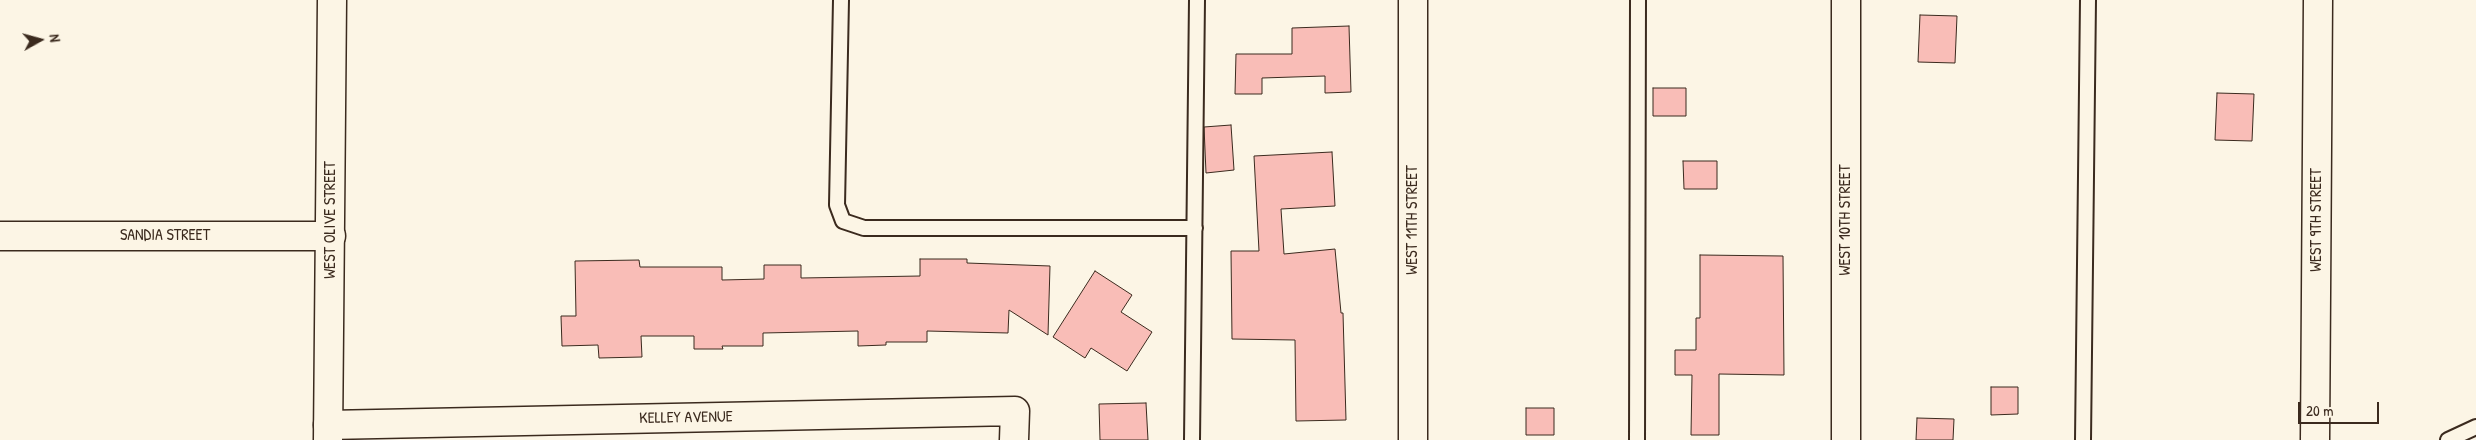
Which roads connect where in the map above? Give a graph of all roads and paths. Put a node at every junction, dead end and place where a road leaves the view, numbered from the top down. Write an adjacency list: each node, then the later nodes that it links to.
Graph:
1 (332, 0): 11 (street, WEST OLIVE STREET)
2 (841, 0): 9 (lane)
3 (1197, 0): 9 (lane)
4 (1413, 0): 16 (street, WEST 11TH STREET)
5 (1638, 0): 17 (lane)
6 (1846, 0): 18 (street, WEST 10TH STREET)
7 (2088, 0): 19 (lane)
8 (2318, 0): 20 (street, WEST 9TH STREET)
9 (1195, 228): 15 (lane)
10 (0, 236): 11 (street, SANDIA STREET)
11 (331, 236): 13 (street, WEST OLIVE STREET)
12 (2476, 427): 21 (lane)
13 (328, 432): 14 (street, KELLEY AVENUE)
14 (1014, 440)
15 (1192, 440)
16 (1412, 440)
17 (1637, 440)
18 (1846, 440)
19 (2083, 440)
20 (2315, 440)
21 (2448, 440)

